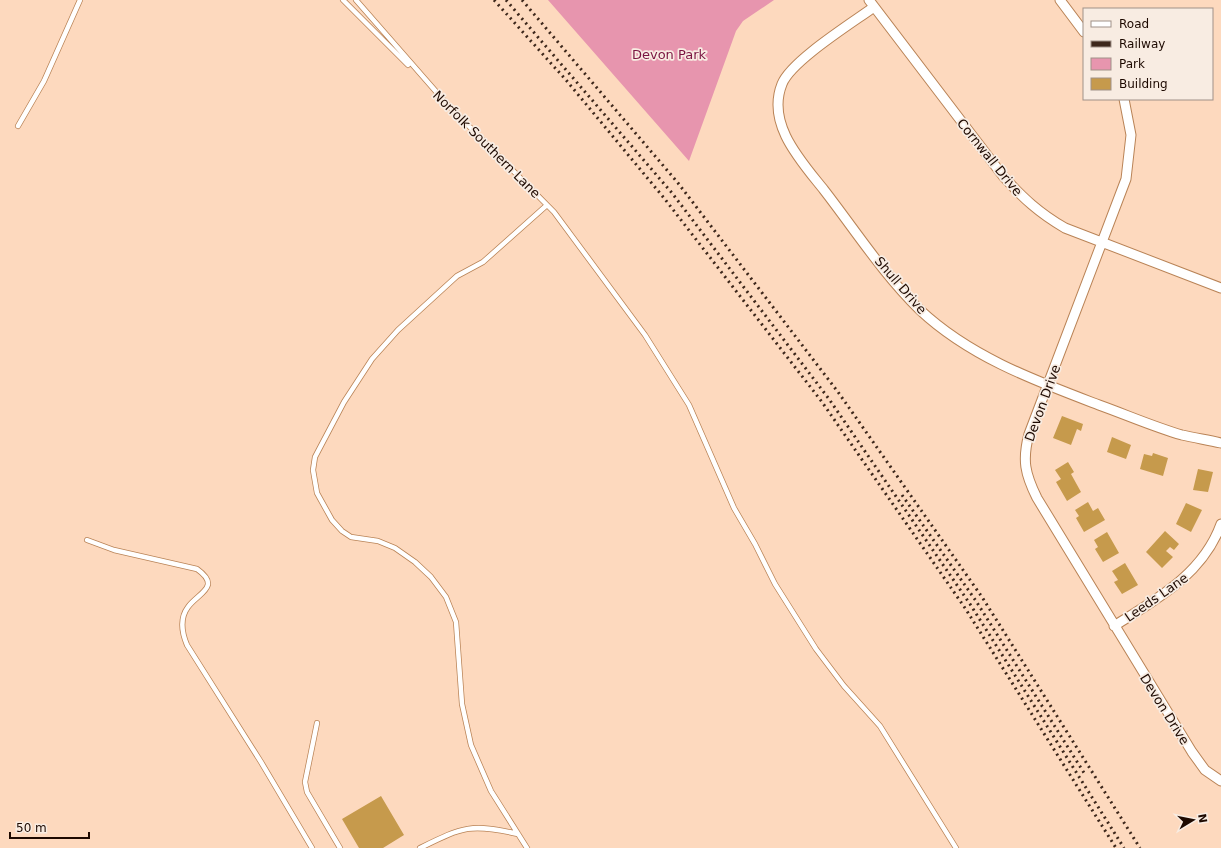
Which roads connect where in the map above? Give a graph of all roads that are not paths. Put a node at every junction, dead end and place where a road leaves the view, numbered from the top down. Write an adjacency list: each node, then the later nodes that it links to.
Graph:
1 (80, 0): 9 (lane)
2 (343, 0): 8 (lane)
3 (356, 0): 8 (lane, Norfolk Southern Lane)
4 (1060, 0): 6 (street)
5 (871, 4): 11 (street, Cornwall Drive); 13 (street, Shull Drive)
6 (1083, 31)
7 (1124, 100): 11 (street, Devon Drive)
8 (446, 103): 10 (lane, Norfolk Southern Lane)
9 (18, 126)
10 (547, 204): 20 (lane); 25 (lane, Norfolk Southern Lane)
11 (1103, 243): 12 (street, Cornwall Drive); 13 (street, Devon Drive)
12 (1221, 288)
13 (1047, 386): 14 (street, Shull Drive); 17 (street, Devon Drive)
14 (1221, 443)
15 (1221, 524): 17 (street, Leeds Lane)
16 (87, 540): 21 (lane)
17 (1114, 626): 19 (street, Devon Drive)
18 (317, 723): 22 (lane)
19 (1221, 781)
20 (518, 834): 23 (lane); 24 (lane)
21 (312, 848)
22 (340, 848)
23 (420, 848)
24 (527, 848)
25 (956, 848)

